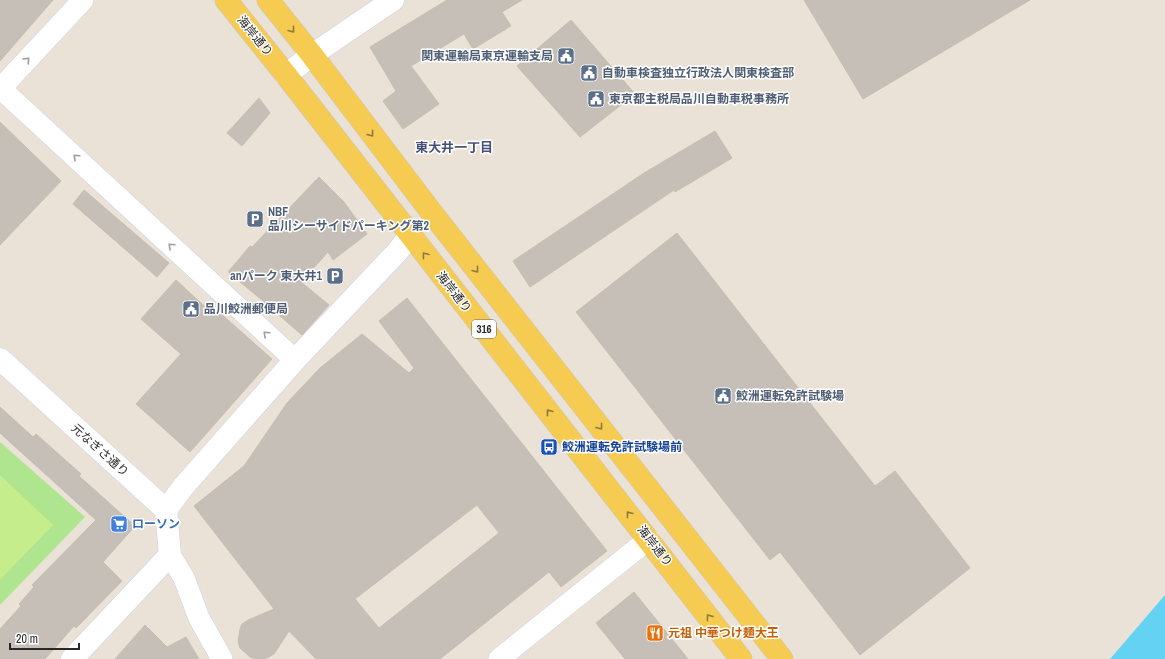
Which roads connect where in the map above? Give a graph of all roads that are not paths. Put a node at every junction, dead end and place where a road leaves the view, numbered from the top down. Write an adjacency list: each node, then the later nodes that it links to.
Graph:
1 (83, 0): 7 (street, one-way to 1)
2 (226, 0): 6 (main road, 海岸通り / 316)
3 (268, 0): 5 (main road, 316, one-way to 5)
4 (393, 0): 5 (street)
5 (312, 55): 6 (street); 18 (main road, 316, one-way to 18)
6 (286, 75): 8 (main road, 海岸通り / 316)
7 (0, 88): 10 (street, one-way to 7)
8 (410, 235): 10 (street); 12 (main road, 海岸通り / 316, one-way to 8)
9 (0, 359): 11 (street, 元なぎさ通り)
10 (295, 360): 11 (street)
11 (166, 510): 13 (street)
12 (649, 539): 16 (street); 17 (main road, 海岸通り / 316, one-way to 12)
13 (170, 555): 14 (street); 15 (street)
14 (72, 659)
15 (222, 659)
16 (499, 659)
17 (741, 659)
18 (782, 659)

